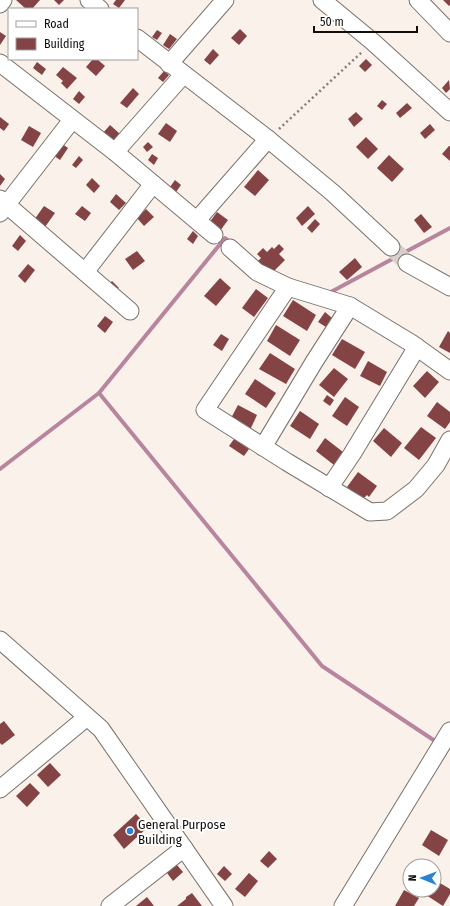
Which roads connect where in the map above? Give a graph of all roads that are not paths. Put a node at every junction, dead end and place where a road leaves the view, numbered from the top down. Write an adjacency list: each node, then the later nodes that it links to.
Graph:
1 (3, 0): 6 (street)
2 (89, 0): 7 (street)
3 (225, 0): 11 (street)
4 (322, 0): 13 (street)
5 (418, 0): 8 (street)
6 (0, 4)
7 (99, 8)
8 (450, 33)
9 (138, 39): 11 (street)
10 (0, 63): 14 (street)
11 (169, 64): 12 (street)
12 (184, 75): 15 (street); 16 (street)
13 (450, 112)
14 (72, 120): 16 (street); 18 (street)
15 (268, 139): 19 (street); 21 (street)
16 (115, 152): 17 (street)
17 (153, 184): 19 (street); 24 (street)
18 (2, 206): 24 (street)
19 (197, 220): 20 (street)
20 (214, 235)
21 (390, 247)
22 (230, 248): 25 (street)
23 (407, 263): 26 (street)
24 (86, 272): 28 (street)
25 (288, 287): 27 (street); 32 (street)
26 (450, 287)
27 (350, 306): 29 (street); 32 (street)
28 (130, 311)
29 (417, 348): 30 (street); 33 (street)
30 (450, 371)
31 (450, 440): 33 (street)
32 (263, 447): 33 (street)
33 (329, 488)
34 (0, 640): 35 (street)
35 (87, 717): 37 (street); 38 (street)
36 (449, 734): 41 (street)
37 (0, 788)
38 (184, 848): 39 (street); 40 (street)
39 (220, 904)
40 (110, 906)
41 (343, 906)

